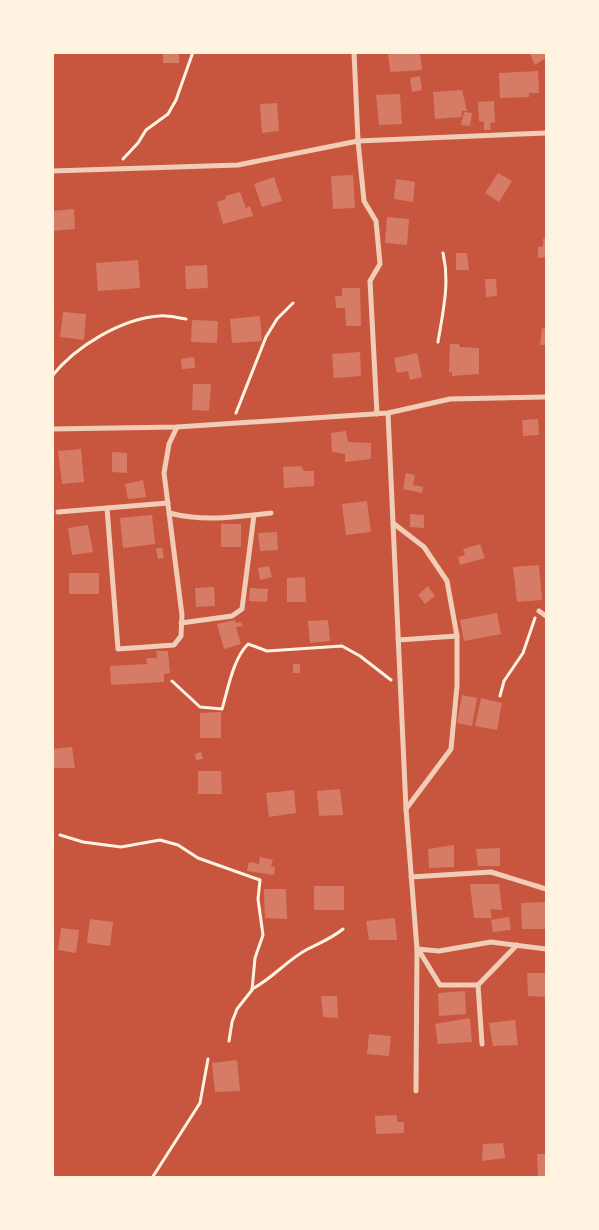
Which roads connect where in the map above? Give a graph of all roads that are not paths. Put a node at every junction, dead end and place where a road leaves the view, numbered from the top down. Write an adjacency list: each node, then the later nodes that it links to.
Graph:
1 (354, 52): 3 (street)
2 (546, 133): 3 (street)
3 (358, 141): 4 (street); 7 (street)
4 (52, 171)
5 (546, 397): 6 (street)
6 (388, 413): 7 (street); 16 (street)
7 (377, 414): 8 (street)
8 (177, 427): 9 (street); 10 (street)
9 (52, 429)
10 (168, 503): 11 (street); 13 (street)
11 (107, 508): 12 (street); 19 (street)
12 (58, 512)
13 (169, 513): 15 (street); 19 (street)
14 (271, 513): 15 (street)
15 (254, 515): 19 (street)
16 (393, 523): 20 (street); 21 (street)
17 (539, 611): 18 (street)
18 (546, 616)
19 (181, 623)
20 (456, 636): 21 (street); 22 (street)
21 (398, 640): 22 (street)
22 (406, 809): 23 (street)
23 (412, 877): 24 (street); 27 (street)
24 (546, 889)
25 (517, 945): 26 (street); 27 (street); 28 (street)
26 (546, 948)
27 (417, 949): 28 (street); 30 (street)
28 (478, 985): 29 (street)
29 (482, 1044)
30 (416, 1091)

